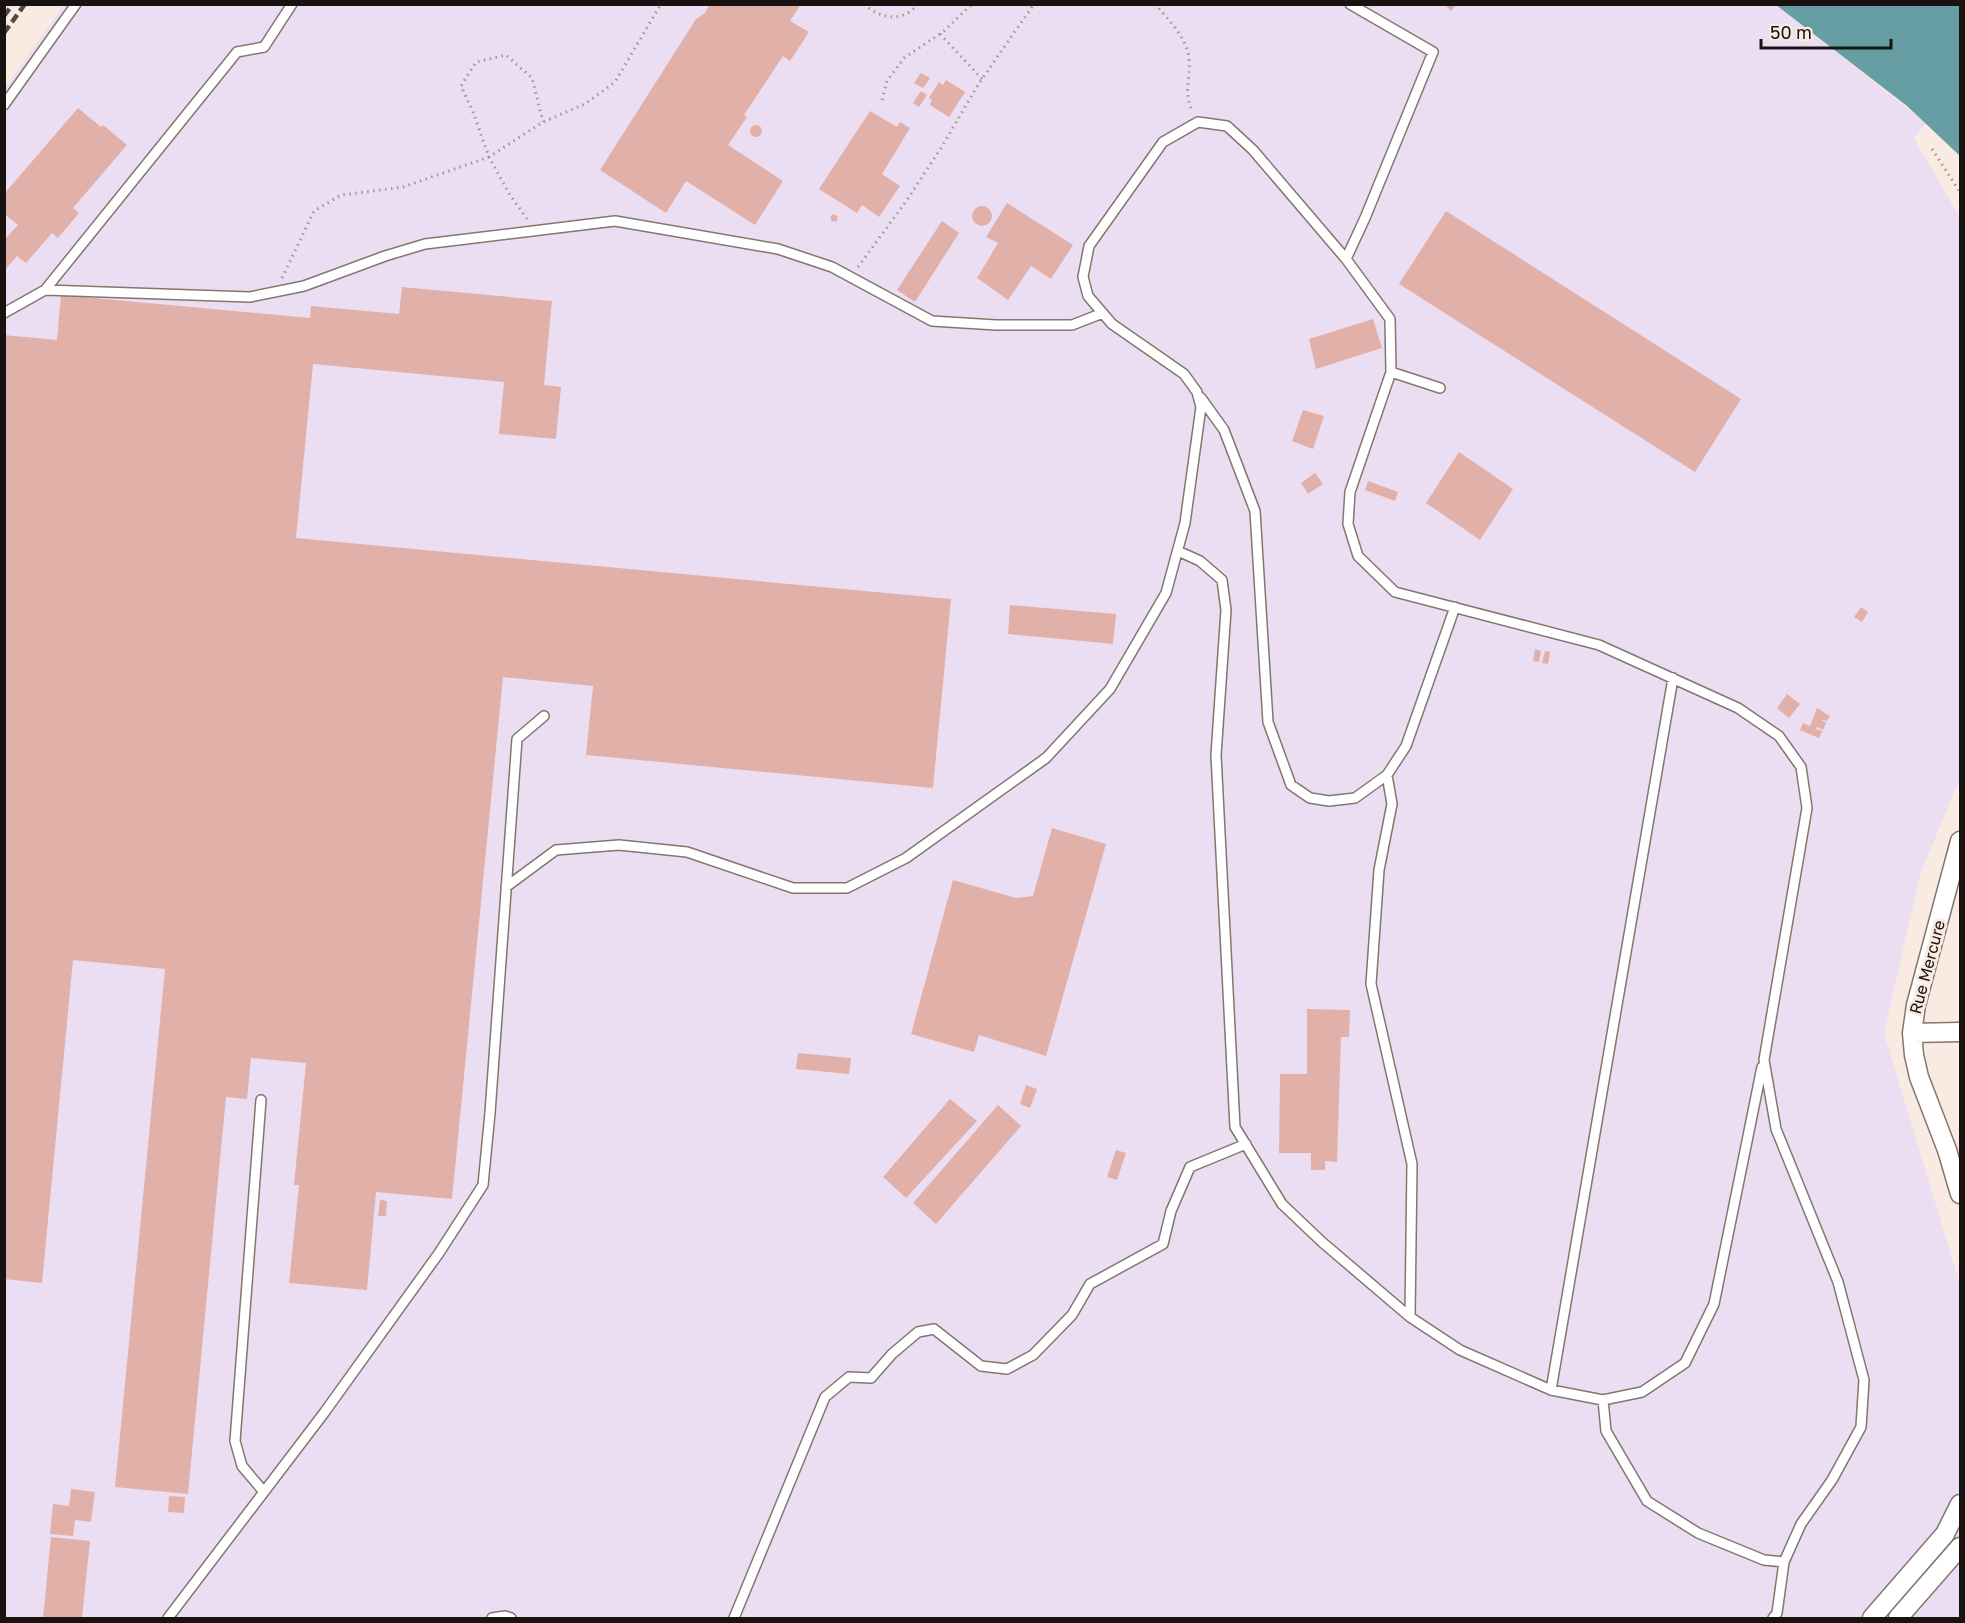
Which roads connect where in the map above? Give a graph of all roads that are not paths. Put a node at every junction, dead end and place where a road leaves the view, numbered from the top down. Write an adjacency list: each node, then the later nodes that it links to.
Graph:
1 (76, 4): 4 (lane)
2 (292, 4): 6 (lane)
3 (1350, 4): 5 (lane)
4 (4, 105)
5 (1346, 259): 8 (lane); 9 (lane)
6 (45, 290): 7 (lane); 8 (lane)
7 (4, 313)
8 (1102, 313): 11 (lane)
9 (1390, 372): 10 (lane); 13 (lane)
10 (1440, 388)
11 (1197, 392): 12 (lane); 16 (lane)
12 (1178, 550): 18 (lane); 23 (lane)
13 (1455, 607): 14 (lane); 16 (lane)
14 (1673, 678): 21 (lane); 26 (lane)
15 (544, 716): 18 (lane)
16 (1387, 775): 25 (lane)
17 (1960, 841): 20 (street, Rue Mercure)
18 (506, 887): 28 (lane)
19 (1959, 1032): 20 (street)
20 (1912, 1033): 24 (street, Rue Mercure)
21 (1764, 1060): 27 (lane); 31 (lane)
22 (261, 1100): 28 (lane)
23 (1246, 1144): 25 (lane); 36 (lane)
24 (1960, 1194)
25 (1410, 1317): 26 (lane)
26 (1551, 1390): 27 (lane)
27 (1603, 1400): 31 (lane)
28 (264, 1492): 33 (lane)
29 (1960, 1504): 32 (street)
30 (1960, 1546): 38 (street)
31 (1784, 1562): 37 (lane)
32 (1877, 1615)
33 (168, 1618)
34 (492, 1618): 35 (lane)
35 (512, 1618)
36 (734, 1618)
37 (1773, 1618)
38 (1898, 1618)

